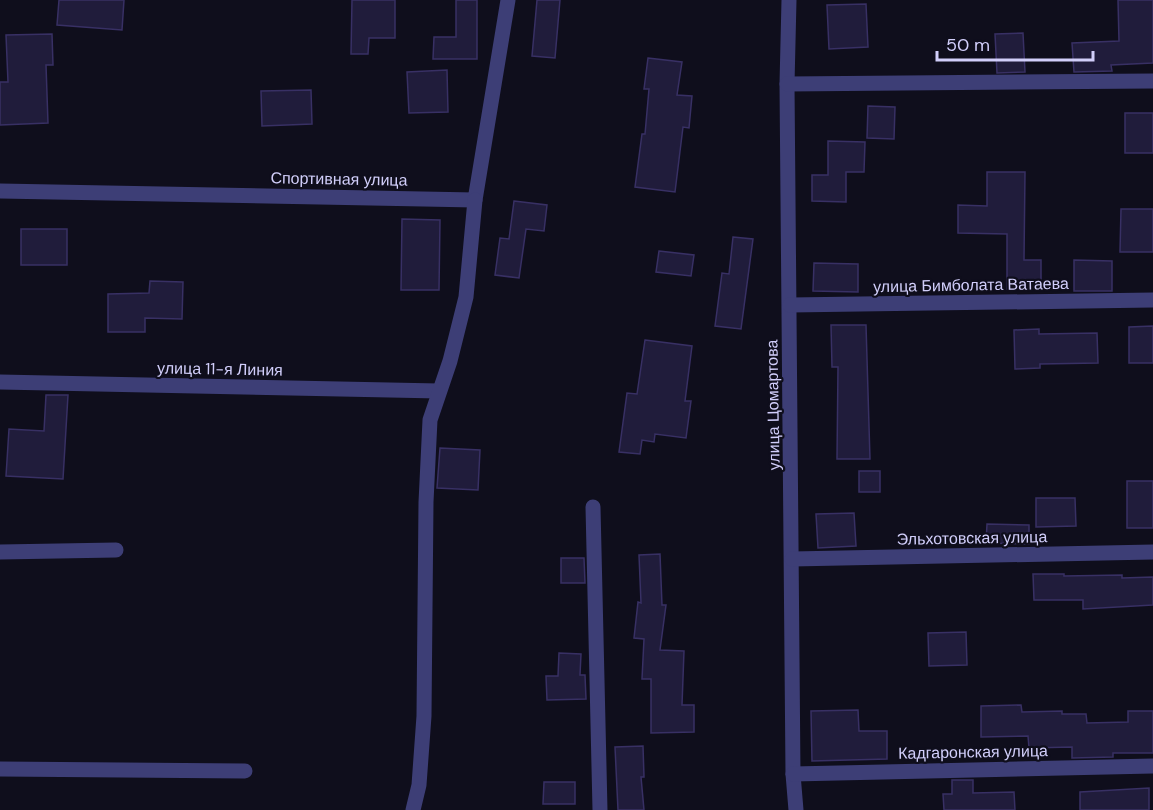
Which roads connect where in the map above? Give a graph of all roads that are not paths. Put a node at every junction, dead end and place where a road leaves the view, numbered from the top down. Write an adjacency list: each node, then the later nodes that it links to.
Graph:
1 (508, 0): 6 (street)
2 (789, 0): 4 (street, улица Цомартова)
3 (1153, 81): 4 (street)
4 (787, 84): 8 (street, улица Цомартова)
5 (0, 190): 6 (street, Спортивная улица)
6 (475, 200): 10 (street)
7 (1153, 300): 8 (street, улица Бимболата Ватаева)
8 (790, 305): 15 (street, улица Цомартова)
9 (0, 382): 10 (street, улица 11-я Линия)
10 (439, 391): 20 (street)
11 (593, 507): 21 (street)
12 (116, 550): 13 (street)
13 (0, 552)
14 (1153, 552): 15 (street, Эльхотовская улица)
15 (792, 560): 19 (street, улица Цомартова)
16 (1153, 766): 19 (street, Кадгаронская улица)
17 (0, 769): 18 (street)
18 (245, 771)
19 (793, 774): 22 (street, улица Цомартова)
20 (413, 810)
21 (600, 810)
22 (796, 810)

